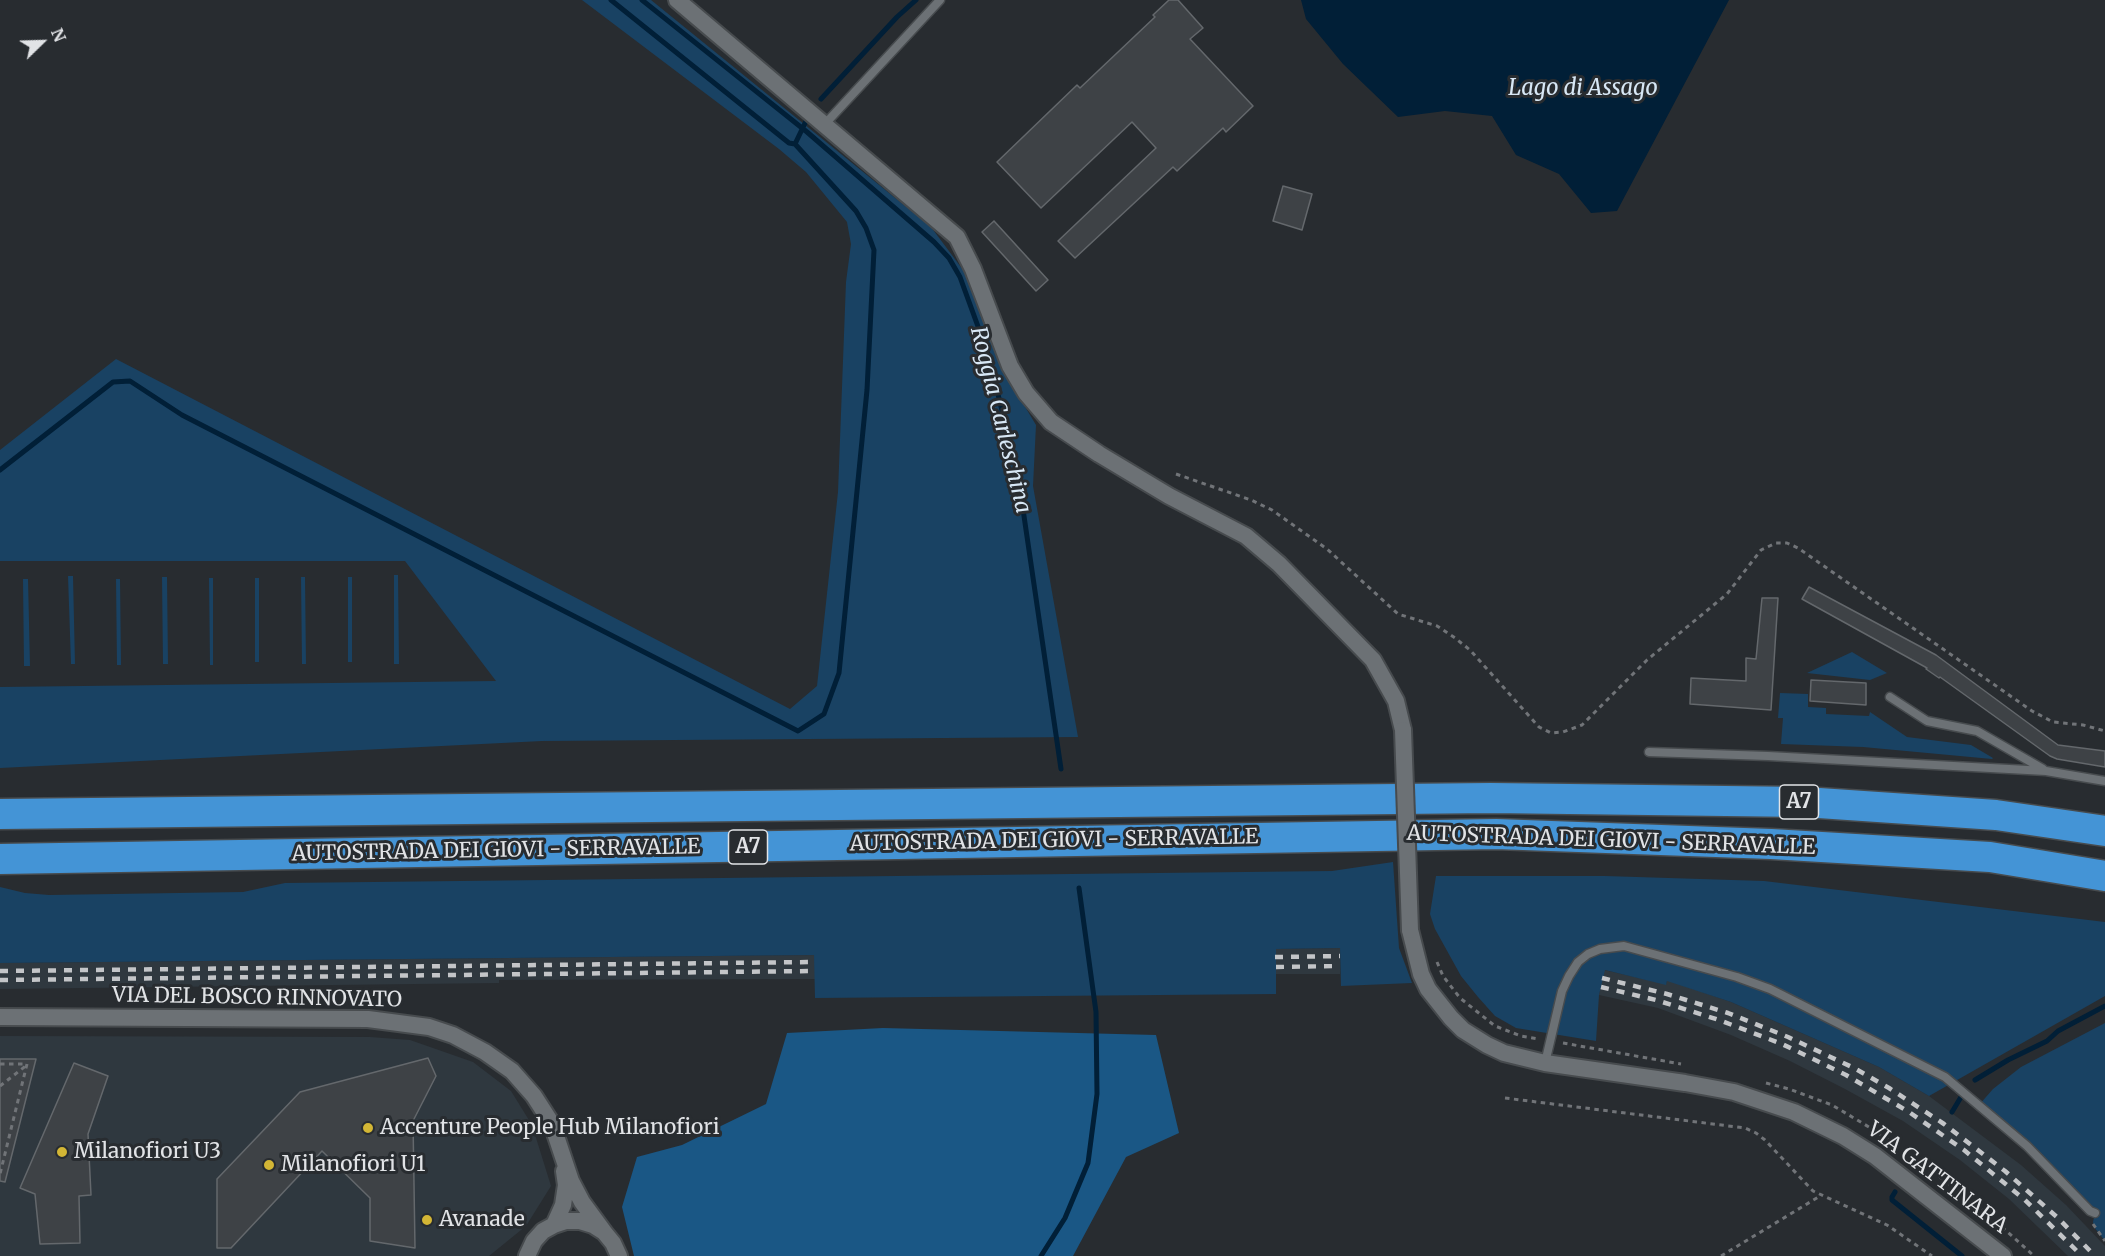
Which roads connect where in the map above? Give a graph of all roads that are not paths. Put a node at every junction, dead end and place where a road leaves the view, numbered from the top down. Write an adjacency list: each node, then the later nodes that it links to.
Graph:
1 (677, 0): 3 (street, VIA GATTINARA)
2 (940, 0): 3 (lane)
3 (825, 124): 13 (street, VIA GATTINARA, bridge)
4 (1890, 698): 6 (lane)
5 (1649, 752): 6 (lane)
6 (2046, 771): 7 (lane)
7 (2105, 781)
8 (0, 814): 9 (highway, AUTOSTRADA DEI GIOVI - SERRAVALLE / A7)
9 (2105, 831)
10 (0, 859): 11 (highway, AUTOSTRADA DEI GIOVI - SERRAVALLE / A7)
11 (2105, 876)
12 (0, 1017): 14 (street, VIA DEL BOSCO RINNOVATO)
13 (1545, 1063): 15 (lane); 21 (street, VIA GATTINARA)
14 (561, 1153): 16 (street, VIA DEL BOSCO RINNOVATO); 17 (street, VIA DEL BOSCO RINNOVATO)
15 (2095, 1213)
16 (554, 1224): 17 (street); 18 (street)
17 (604, 1232): 20 (street, VIA DEL BOSCO RINNOVATO)
18 (530, 1248): 19 (street)
19 (515, 1256)
20 (619, 1256)
21 (2003, 1256)

